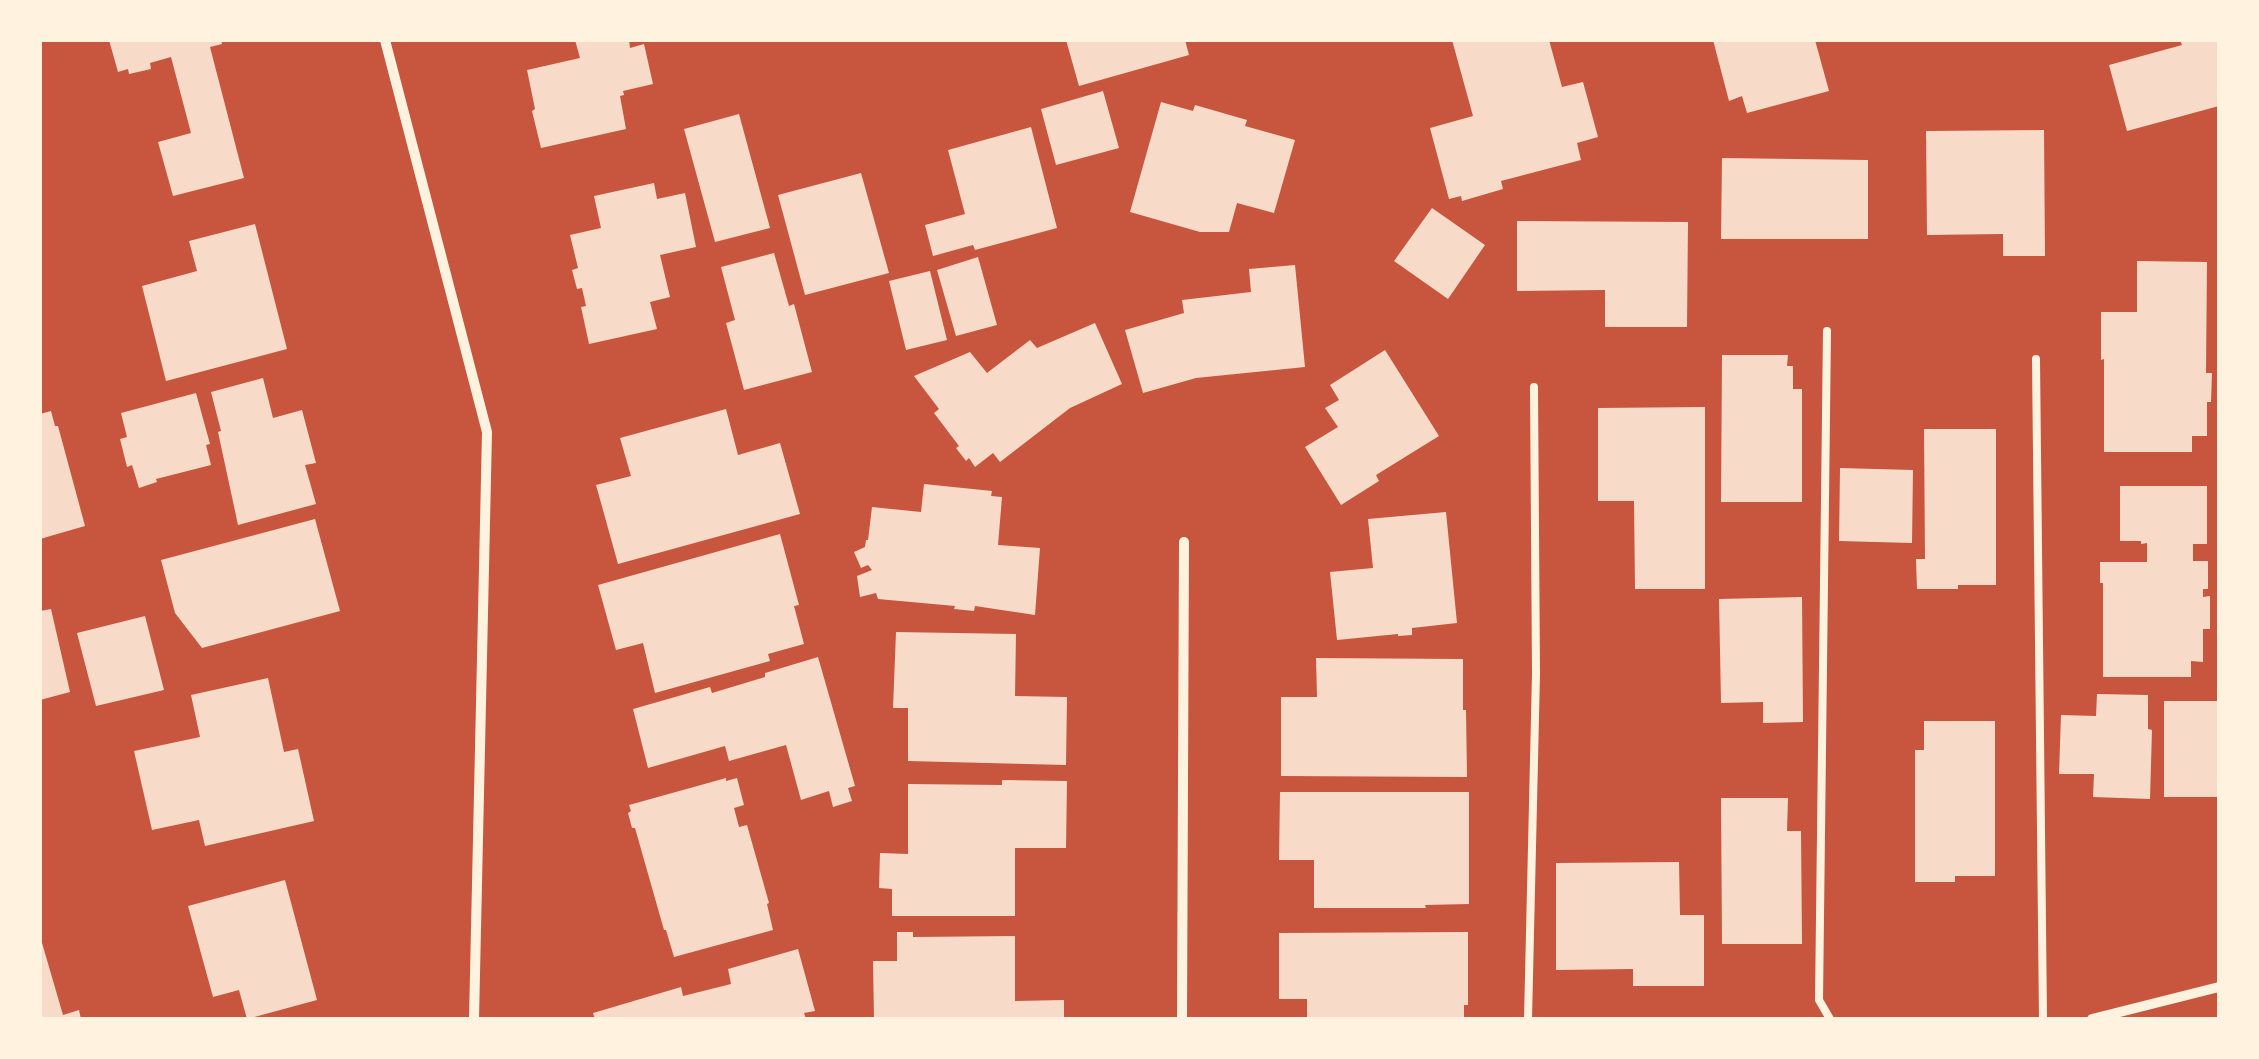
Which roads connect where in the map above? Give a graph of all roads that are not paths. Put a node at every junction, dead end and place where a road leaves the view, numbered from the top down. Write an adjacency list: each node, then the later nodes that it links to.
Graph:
1 (386, 40): 7 (street)
2 (1827, 330): 10 (lane)
3 (2036, 359): 11 (lane)
4 (1534, 387): 9 (lane)
5 (1184, 542): 8 (street)
6 (2219, 987): 12 (street)
7 (474, 1019)
8 (1182, 1019)
9 (1528, 1019)
10 (1830, 1019)
11 (2043, 1019)
12 (2092, 1019)

